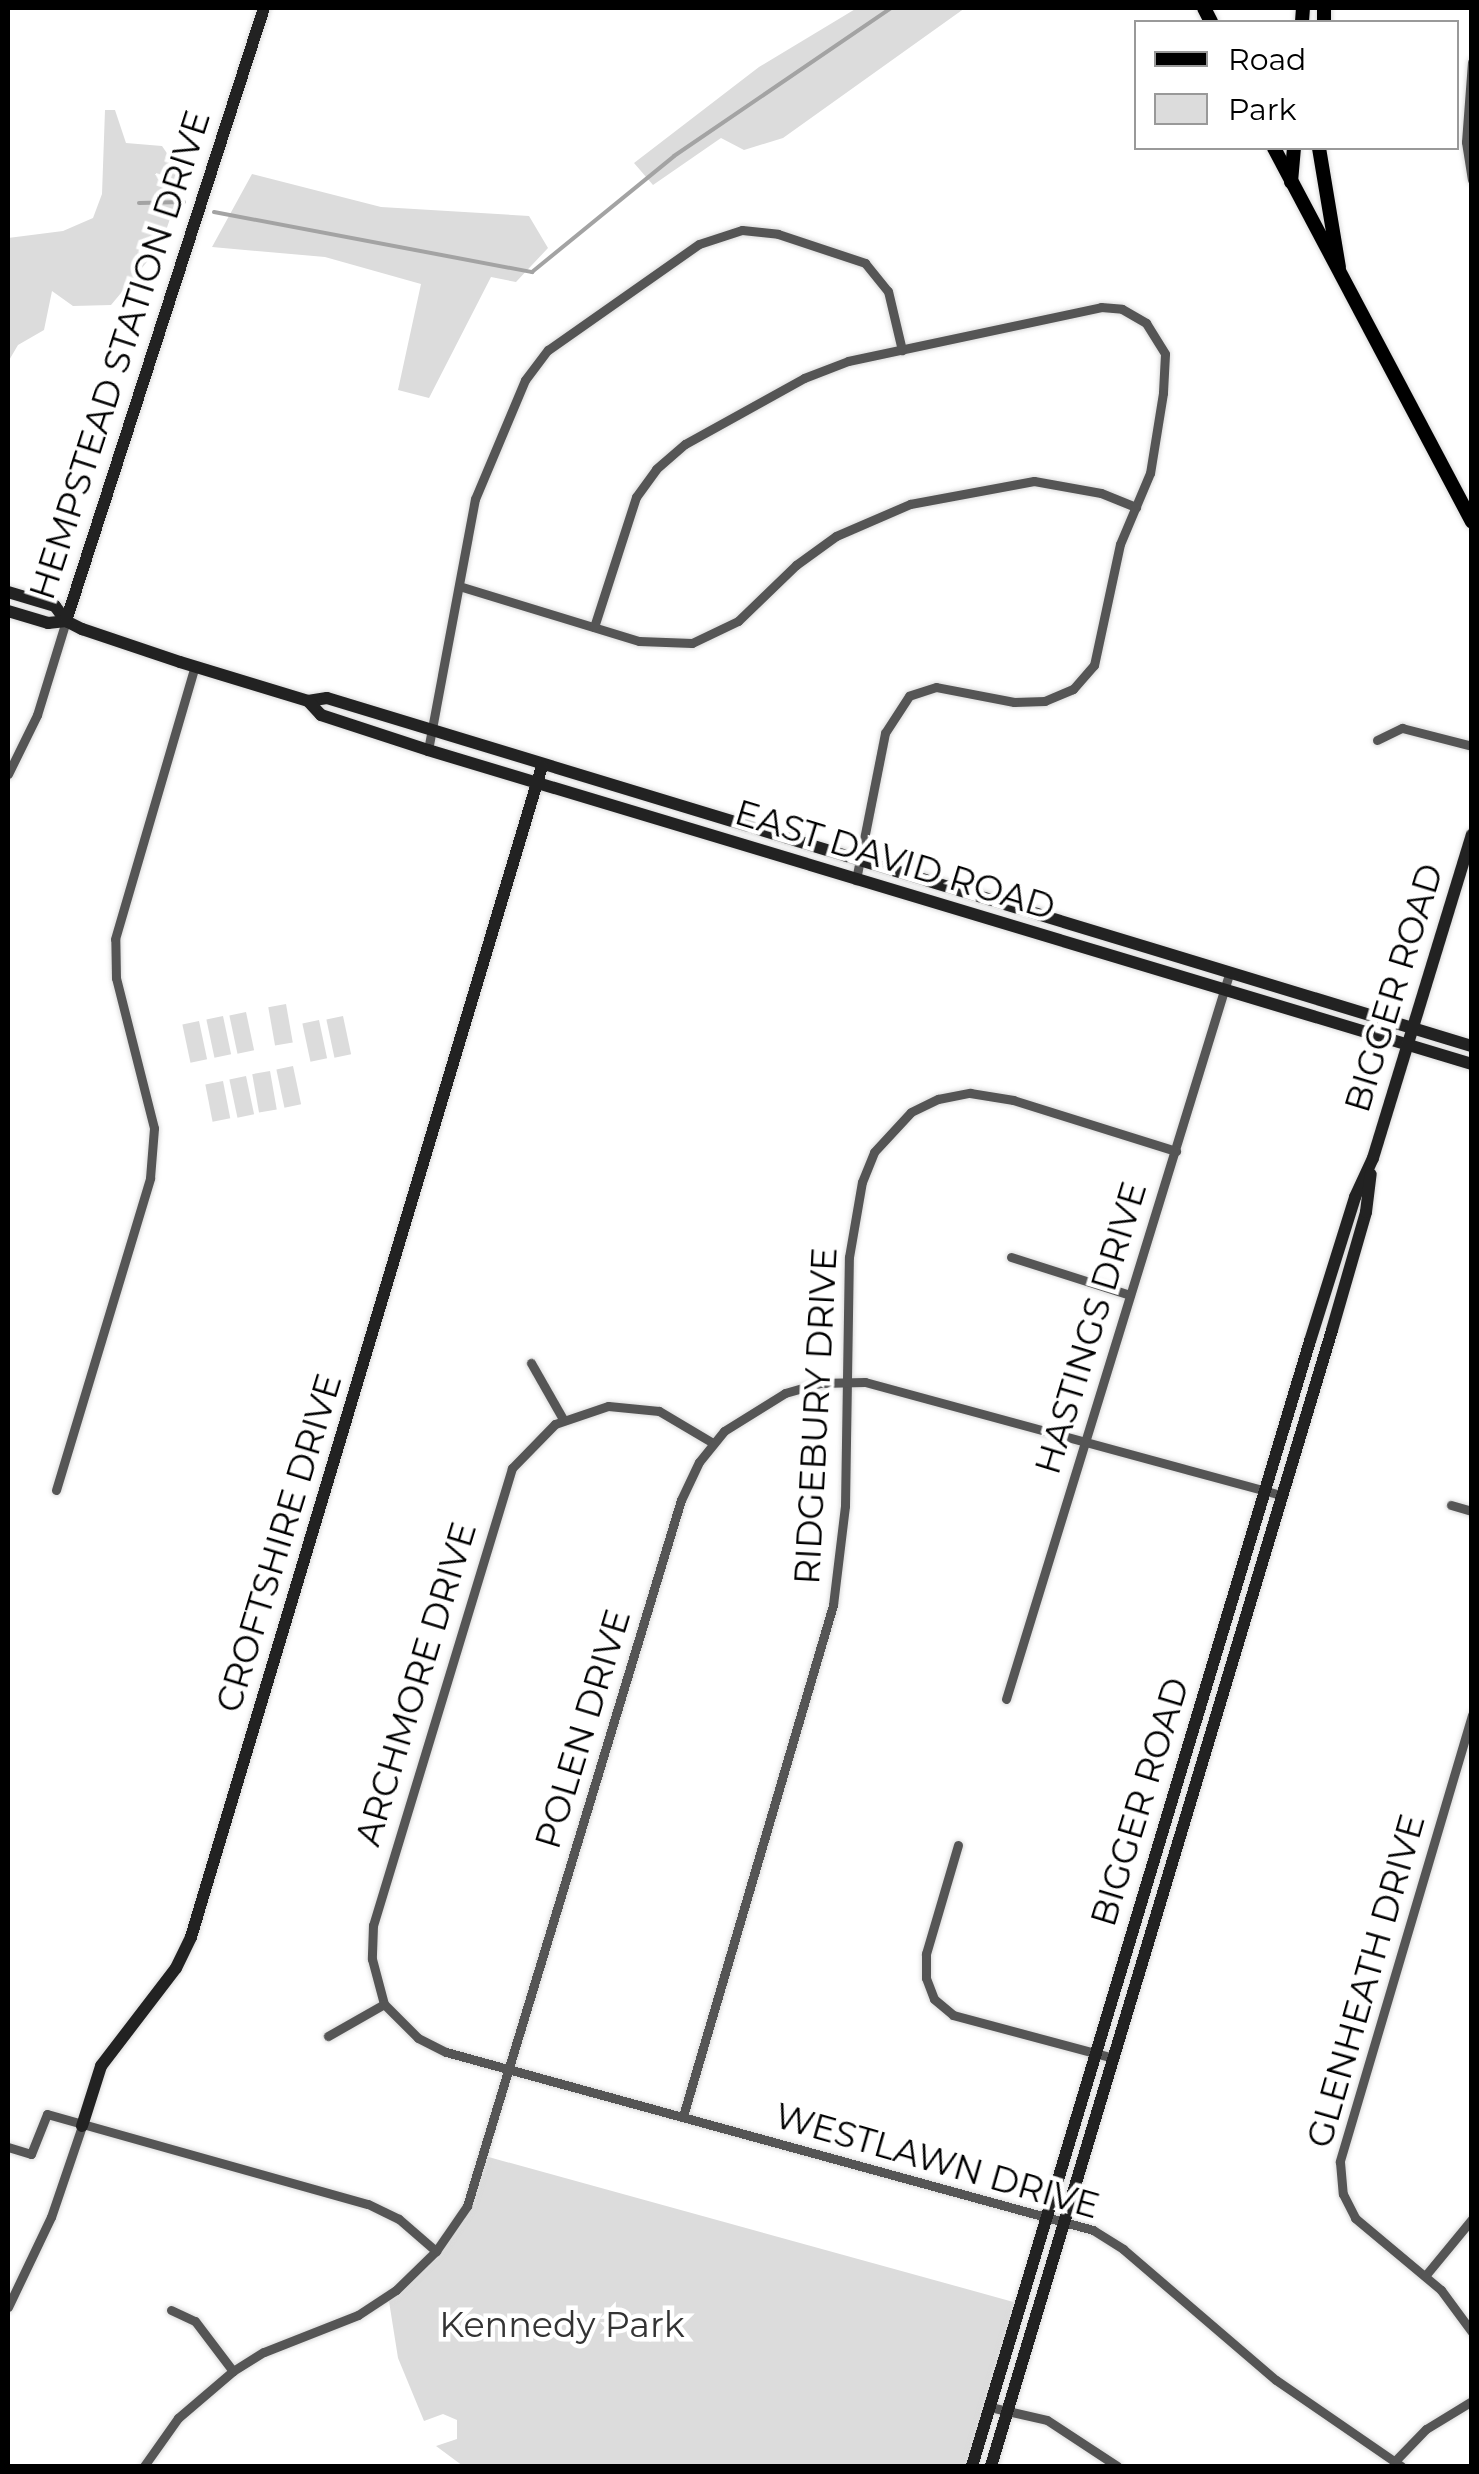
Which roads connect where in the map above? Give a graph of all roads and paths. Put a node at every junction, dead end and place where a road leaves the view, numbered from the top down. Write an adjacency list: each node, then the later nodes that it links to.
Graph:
1 (264, 8): 16 (street, HEMPSTEAD STATION DRIVE)
2 (1472, 62): 3 (street)
3 (1470, 102): 7 (street)
4 (1275, 150): 8 (main road)
5 (1294, 150): 8 (main road)
6 (1319, 150): 9 (main road)
7 (1472, 180)
8 (1291, 184): 9 (main road)
9 (1342, 282): 12 (main road)
10 (902, 350): 11 (street); 13 (street); 17 (street)
11 (1136, 506): 17 (street); 28 (street)
12 (1472, 522)
13 (459, 586): 17 (street); 20 (street)
14 (8, 592): 16 (street, EAST DAVID ROAD)
15 (8, 611): 16 (street, EAST DAVID ROAD)
16 (66, 622): 18 (street, EAST DAVID ROAD); 25 (street, HEMPSTEAD STATION DRIVE)
17 (594, 627)
18 (194, 666): 19 (street, EAST DAVID ROAD); 45 (street)
19 (308, 701): 20 (street, EAST DAVID ROAD); 23 (street, EAST DAVID ROAD)
20 (432, 733): 23 (street); 24 (street, EAST DAVID ROAD)
21 (1377, 740): 22 (street)
22 (1472, 746)
23 (428, 750): 26 (street, EAST DAVID ROAD)
24 (542, 766): 26 (street, CROFTSHIRE DRIVE); 28 (street, EAST DAVID ROAD)
25 (8, 774)
26 (537, 784): 29 (street, EAST DAVID ROAD); 59 (street, CROFTSHIRE DRIVE)
27 (1472, 835): 32 (street, BIGGER ROAD)
28 (860, 862): 29 (street); 30 (street, EAST DAVID ROAD)
29 (856, 880): 31 (street, EAST DAVID ROAD)
30 (1230, 974): 31 (street, HASTINGS DRIVE); 32 (street, EAST DAVID ROAD)
31 (1224, 991): 33 (street, EAST DAVID ROAD); 36 (street, HASTINGS DRIVE)
32 (1413, 1030): 33 (street, BIGGER ROAD); 34 (street, EAST DAVID ROAD)
33 (1408, 1046): 35 (street, EAST DAVID ROAD); 37 (street, BIGGER ROAD)
34 (1472, 1046)
35 (1472, 1064)
36 (1176, 1151): 39 (street, HASTINGS DRIVE); 41 (street, RIDGEBURY DRIVE)
37 (1373, 1158): 46 (street, BIGGER ROAD); 47 (street, BIGGER ROAD)
38 (1012, 1257): 39 (street)
39 (1130, 1295): 43 (street, HASTINGS DRIVE)
40 (531, 1362): 42 (street)
41 (846, 1382): 43 (street, POLEN DRIVE); 44 (street, POLEN DRIVE); 58 (street, RIDGEBURY DRIVE)
42 (563, 1419): 44 (street, ARCHMORE DRIVE); 53 (street, ARCHMORE DRIVE)
43 (1085, 1440): 46 (street, POLEN DRIVE); 50 (street, HASTINGS DRIVE)
44 (713, 1443): 57 (street, POLEN DRIVE)
45 (56, 1490)
46 (1265, 1490): 47 (street, POLEN DRIVE); 55 (street, BIGGER ROAD)
47 (1281, 1495): 56 (street, BIGGER ROAD)
48 (1451, 1505): 49 (street)
49 (1472, 1511)
50 (1006, 1700)
51 (1472, 1716): 65 (street, GLENHEATH DRIVE)
52 (958, 1845): 55 (street)
53 (384, 2004): 54 (street); 57 (street)
54 (328, 2036)
55 (1095, 2054): 56 (street); 61 (street, BIGGER ROAD)
56 (1113, 2058): 63 (street, BIGGER ROAD)
57 (508, 2070): 58 (street, WESTLAWN DRIVE); 64 (street, POLEN DRIVE)
58 (683, 2116): 61 (street, WESTLAWN DRIVE)
59 (82, 2126): 60 (street); 64 (street); 66 (street, CROFTSHIRE DRIVE)
60 (8, 2147)
61 (1048, 2217): 63 (street, WESTLAWN DRIVE); 72 (street, BIGGER ROAD)
62 (1472, 2219): 65 (street)
63 (1064, 2222): 73 (street, BIGGER ROAD); 74 (street, WESTLAWN DRIVE)
64 (436, 2251): 70 (street, POLEN DRIVE)
65 (1425, 2276): 69 (street, GLENHEATH DRIVE)
66 (10, 2287): 67 (street, CROFTSHIRE DRIVE)
67 (8, 2307)
68 (171, 2310): 70 (street)
69 (1472, 2332)
70 (233, 2371): 75 (street, POLEN DRIVE)
71 (1472, 2402): 74 (street)
72 (990, 2407): 73 (street); 76 (street, BIGGER ROAD)
73 (1008, 2411): 77 (street, BIGGER ROAD); 78 (street)
74 (1398, 2464)
75 (144, 2466)
76 (972, 2466)
77 (991, 2466)
78 (1117, 2466)

